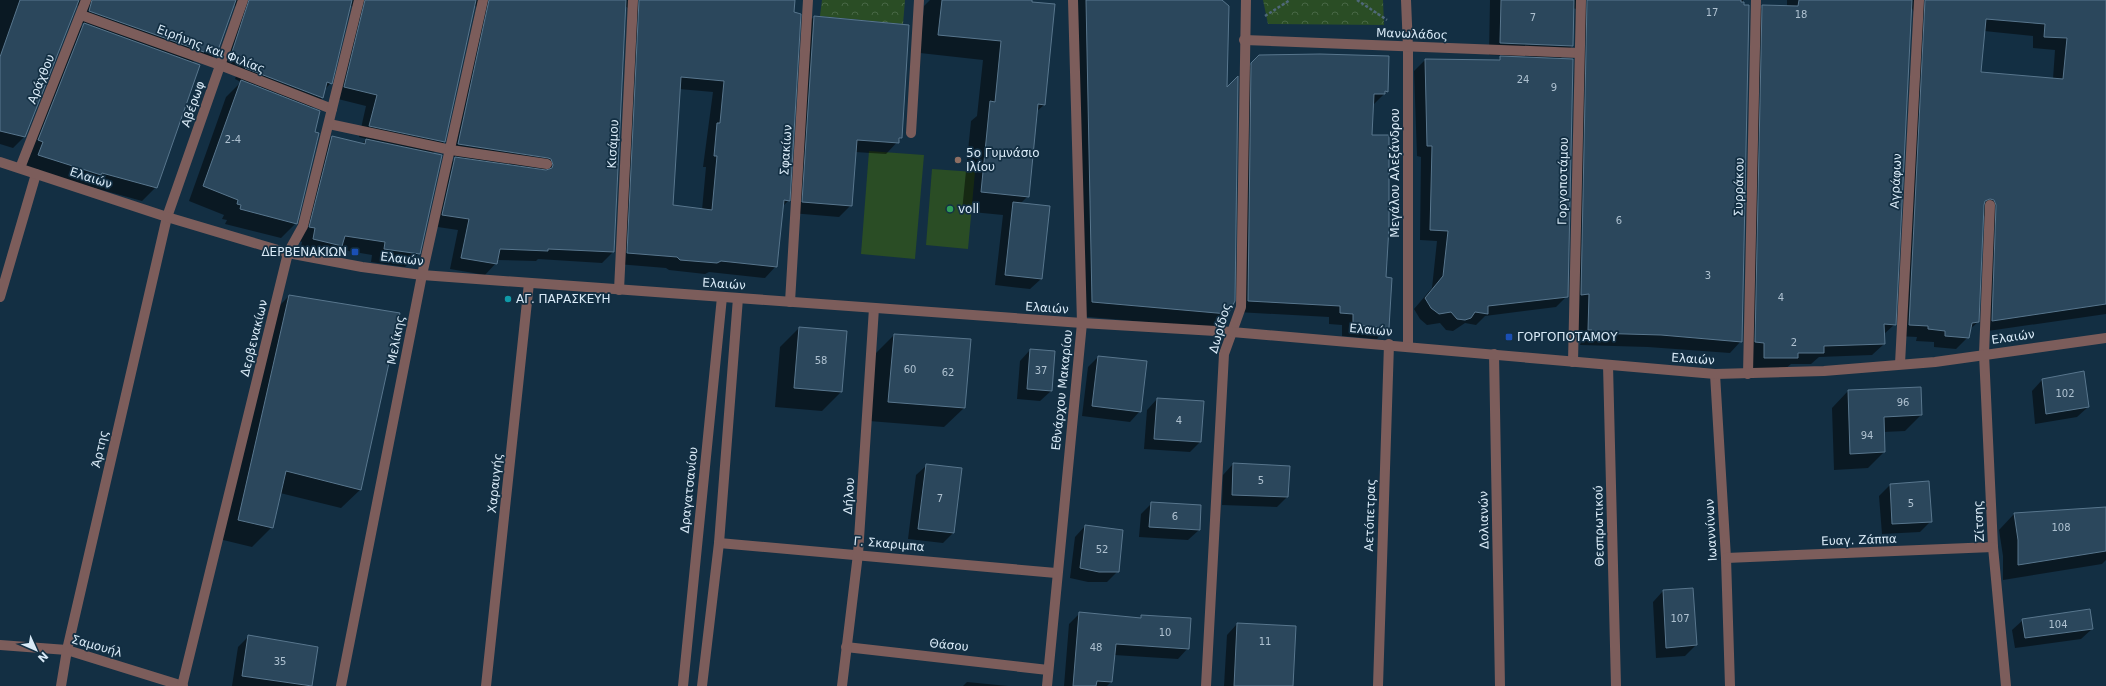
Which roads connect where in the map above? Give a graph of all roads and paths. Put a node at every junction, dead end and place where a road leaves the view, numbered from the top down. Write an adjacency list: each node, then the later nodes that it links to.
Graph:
1 (86, 0): 16 (street, Αράχθου)
2 (243, 0): 21 (street, Αβέρωφ)
3 (359, 0): 22 (street, Δερβενακίων)
4 (483, 0): 25 (street, Μελίκης)
5 (633, 0): 35 (street, Κισάμου)
6 (808, 0): 39 (street, Σφακίων)
7 (919, 0): 24 (street)
8 (1073, 0): 41 (street, Εθνάρχου Μακαρίου)
9 (1246, 0): 18 (street, Δωρίδος)
10 (1290, 0): 18 (path)
11 (1357, 0): 17 (path)
12 (1406, 0): 17 (street, Μεγάλου Αλεξάνδρου)
13 (1580, 0): 20 (street, Γοργοποτάμου)
14 (1756, 0): 52 (street, Συρράκου)
15 (1919, 0): 49 (street, Αγράφων)
16 (81, 15): 21 (street, Ειρήνης και Φιλίας); 28 (street, Αράχθου)
17 (1407, 30): 19 (street, Μεγάλου Αλεξάνδρου)
18 (1244, 35): 19 (street, Μανωλάδος); 42 (street, Δωρίδος)
19 (1408, 48): 20 (street, Μανωλάδος); 45 (street, Μεγάλου Αλεξάνδρου)
20 (1578, 53): 48 (street, Γοργοποτάμου)
21 (220, 65): 22 (street, Ειρήνης και Φιλίας); 31 (street, Αβέρωφ)
22 (332, 109): 23 (street, Δερβενακίων)
23 (329, 124): 25 (street); 32 (street, Δερβενακίων)
24 (911, 133)
25 (451, 150): 27 (street); 33 (street, Μελίκης)
26 (0, 162): 28 (street, Ελαιών)
27 (547, 164)
28 (20, 168): 29 (street, Ελαιών)
29 (36, 174): 31 (street, Ελαιών); 36 (street)
30 (1990, 205): 47 (street, Ζίτσης)
31 (167, 217): 32 (street, Ελαιών); 60 (street, Άρτης)
32 (288, 252): 33 (street, Ελαιών); 63 (street, Δερβενακίων)
33 (422, 275): 34 (street, Ελαιών); 64 (street, Μελίκης)
34 (529, 283): 35 (street, Ελαιών); 65 (street, Χαραυγής)
35 (619, 290): 37 (street, Ελαιών)
36 (0, 297)
37 (722, 297): 38 (street, Ελαιών); 66 (street, Δραγατσανίου)
38 (738, 298): 39 (street, Ελαιών); 53 (street)
39 (790, 302): 40 (street, Ελαιών)
40 (874, 308): 41 (street, Ελαιών); 55 (street, Δήλου)
41 (1082, 323): 42 (street, Ελαιών); 57 (street, Εθνάρχου Μακαρίου)
42 (1232, 332): 44 (street, Ελαιών); 70 (street, Δωρίδος)
43 (2106, 338): 47 (street, Ελαιών)
44 (1388, 344): 45 (street, Ελαιών); 71 (street, Αετόπετρας)
45 (1408, 346): 46 (street, Ελαιών)
46 (1494, 354): 48 (street, Ελαιών); 72 (street, Δολιανών)
47 (1984, 354): 49 (street, Ελαιών); 54 (street, Ζίτσης)
48 (1573, 362): 50 (street, Ελαιών)
49 (1900, 364): 52 (street, Ελαιών)
50 (1608, 365): 51 (street, Ελαιών); 73 (street, Θεσπρωτικού)
51 (1715, 374): 52 (street, Ελαιών); 56 (street, Ιωαννίνων)
52 (1748, 374)
53 (719, 543): 55 (street, Γ. Σκαριμπα); 67 (street)
54 (1993, 547): 56 (street, Ευαγ. Ζάππα); 75 (street, Ζίτσης)
55 (858, 554): 57 (street, Γ. Σκαριμπα); 59 (street, Δήλου)
56 (1726, 558): 74 (street, Ιωαννίνων)
57 (1056, 573): 61 (street, Εθνάρχου Μακαρίου)
58 (0, 645): 60 (street, Σαμουήλ)
59 (846, 647): 61 (street, Θάσου); 68 (street, Δήλου)
60 (67, 650): 62 (street, Άρτης); 63 (street, Σαμουήλ)
61 (1048, 670): 69 (street, Εθνάρχου Μακαρίου)
62 (61, 686)
63 (182, 686)
64 (342, 686)
65 (486, 686)
66 (683, 686)
67 (702, 686)
68 (842, 686)
69 (1047, 686)
70 (1206, 686)
71 (1378, 686)
72 (1500, 686)
73 (1616, 686)
74 (1730, 686)
75 (2006, 686)

